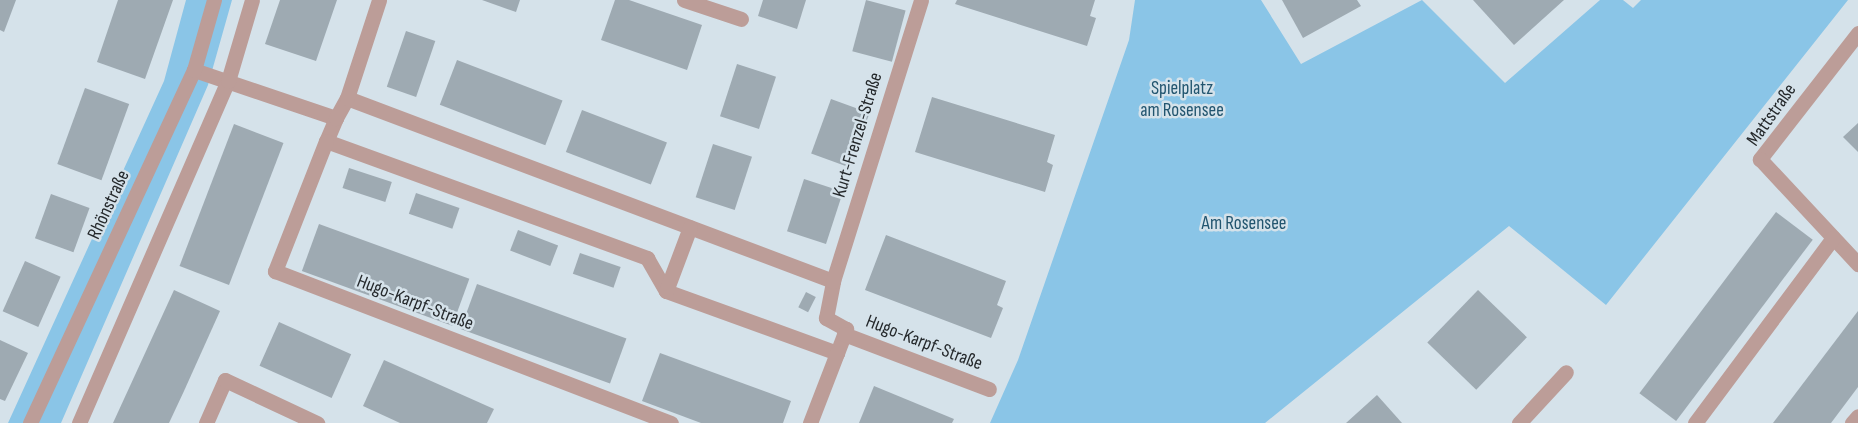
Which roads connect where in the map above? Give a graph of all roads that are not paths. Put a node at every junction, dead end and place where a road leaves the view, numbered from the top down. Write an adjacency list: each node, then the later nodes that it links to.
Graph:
1 (214, 0): 8 (street, Rhönstraße)
2 (252, 0): 9 (street)
3 (379, 0): 10 (street)
4 (684, 0): 6 (street)
5 (921, 0): 16 (street, Kurt-Frenzel-Straße)
6 (741, 19)
7 (1858, 33): 14 (street, Mattstraße)
8 (194, 70): 9 (street); 23 (street, Rhönstraße)
9 (228, 81): 11 (street); 24 (street)
10 (347, 98): 11 (street, Hugo-Karpf-Straße); 13 (street)
11 (336, 118): 12 (street, Hugo-Karpf-Straße)
12 (326, 141): 17 (street); 27 (street, Hugo-Karpf-Straße)
13 (690, 227): 16 (street); 17 (street)
14 (1832, 238): 15 (street, Mattstraße); 30 (street)
15 (1858, 264)
16 (833, 281): 18 (street, Hugo-Karpf-Straße)
17 (666, 291): 19 (street)
18 (844, 334): 19 (street, Hugo-Karpf-Straße); 21 (street, Hugo-Karpf-Straße)
19 (837, 353): 28 (street, Hugo-Karpf-Straße)
20 (1566, 372): 29 (street)
21 (989, 389)
22 (1858, 416): 31 (street)
23 (30, 423)
24 (79, 423)
25 (206, 423): 26 (street)
26 (317, 423)
27 (671, 423)
28 (810, 423)
29 (1519, 423)
30 (1695, 423)
31 (1852, 423)

